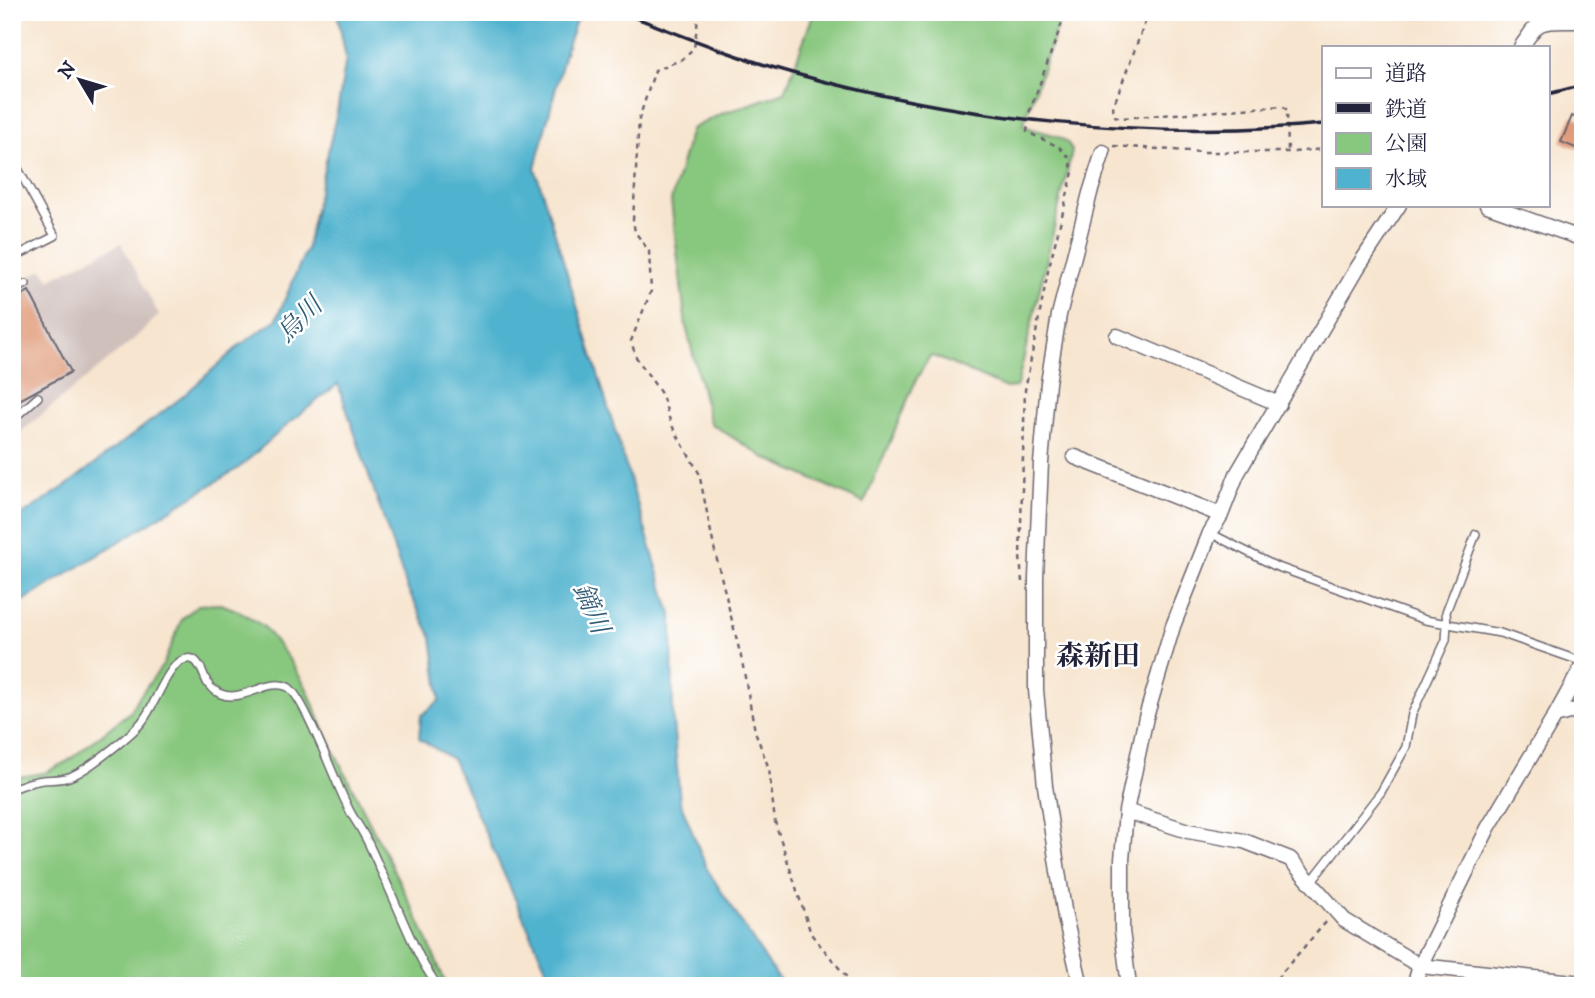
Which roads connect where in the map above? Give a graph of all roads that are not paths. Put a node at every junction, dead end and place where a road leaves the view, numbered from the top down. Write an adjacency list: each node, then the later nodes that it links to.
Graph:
1 (1565, 17): 2 (street); 3 (street)
2 (1583, 21)
3 (1522, 46)
4 (1103, 152): 30 (street)
5 (12, 158): 9 (lane)
6 (1398, 206): 14 (street)
7 (1490, 206): 8 (street)
8 (1583, 239)
9 (12, 258)
10 (26, 284): 11 (lane)
11 (12, 291)
12 (1117, 336): 14 (street)
13 (38, 397): 15 (lane)
14 (1279, 404): 17 (street)
15 (12, 420)
16 (1075, 457): 17 (street)
17 (1220, 515): 18 (street)
18 (1210, 533): 20 (lane); 25 (street)
19 (1476, 534): 20 (lane)
20 (1447, 624): 21 (lane); 26 (lane)
21 (1583, 664): 23 (street)
22 (1583, 708): 23 (street)
23 (1555, 716): 27 (street)
24 (12, 789): 29 (lane)
25 (1126, 811): 26 (street); 31 (street)
26 (1311, 883): 27 (street)
27 (1420, 966): 28 (street); 32 (street)
28 (1583, 983)
29 (437, 986)
30 (1081, 986)
31 (1129, 986)
32 (1414, 986)

